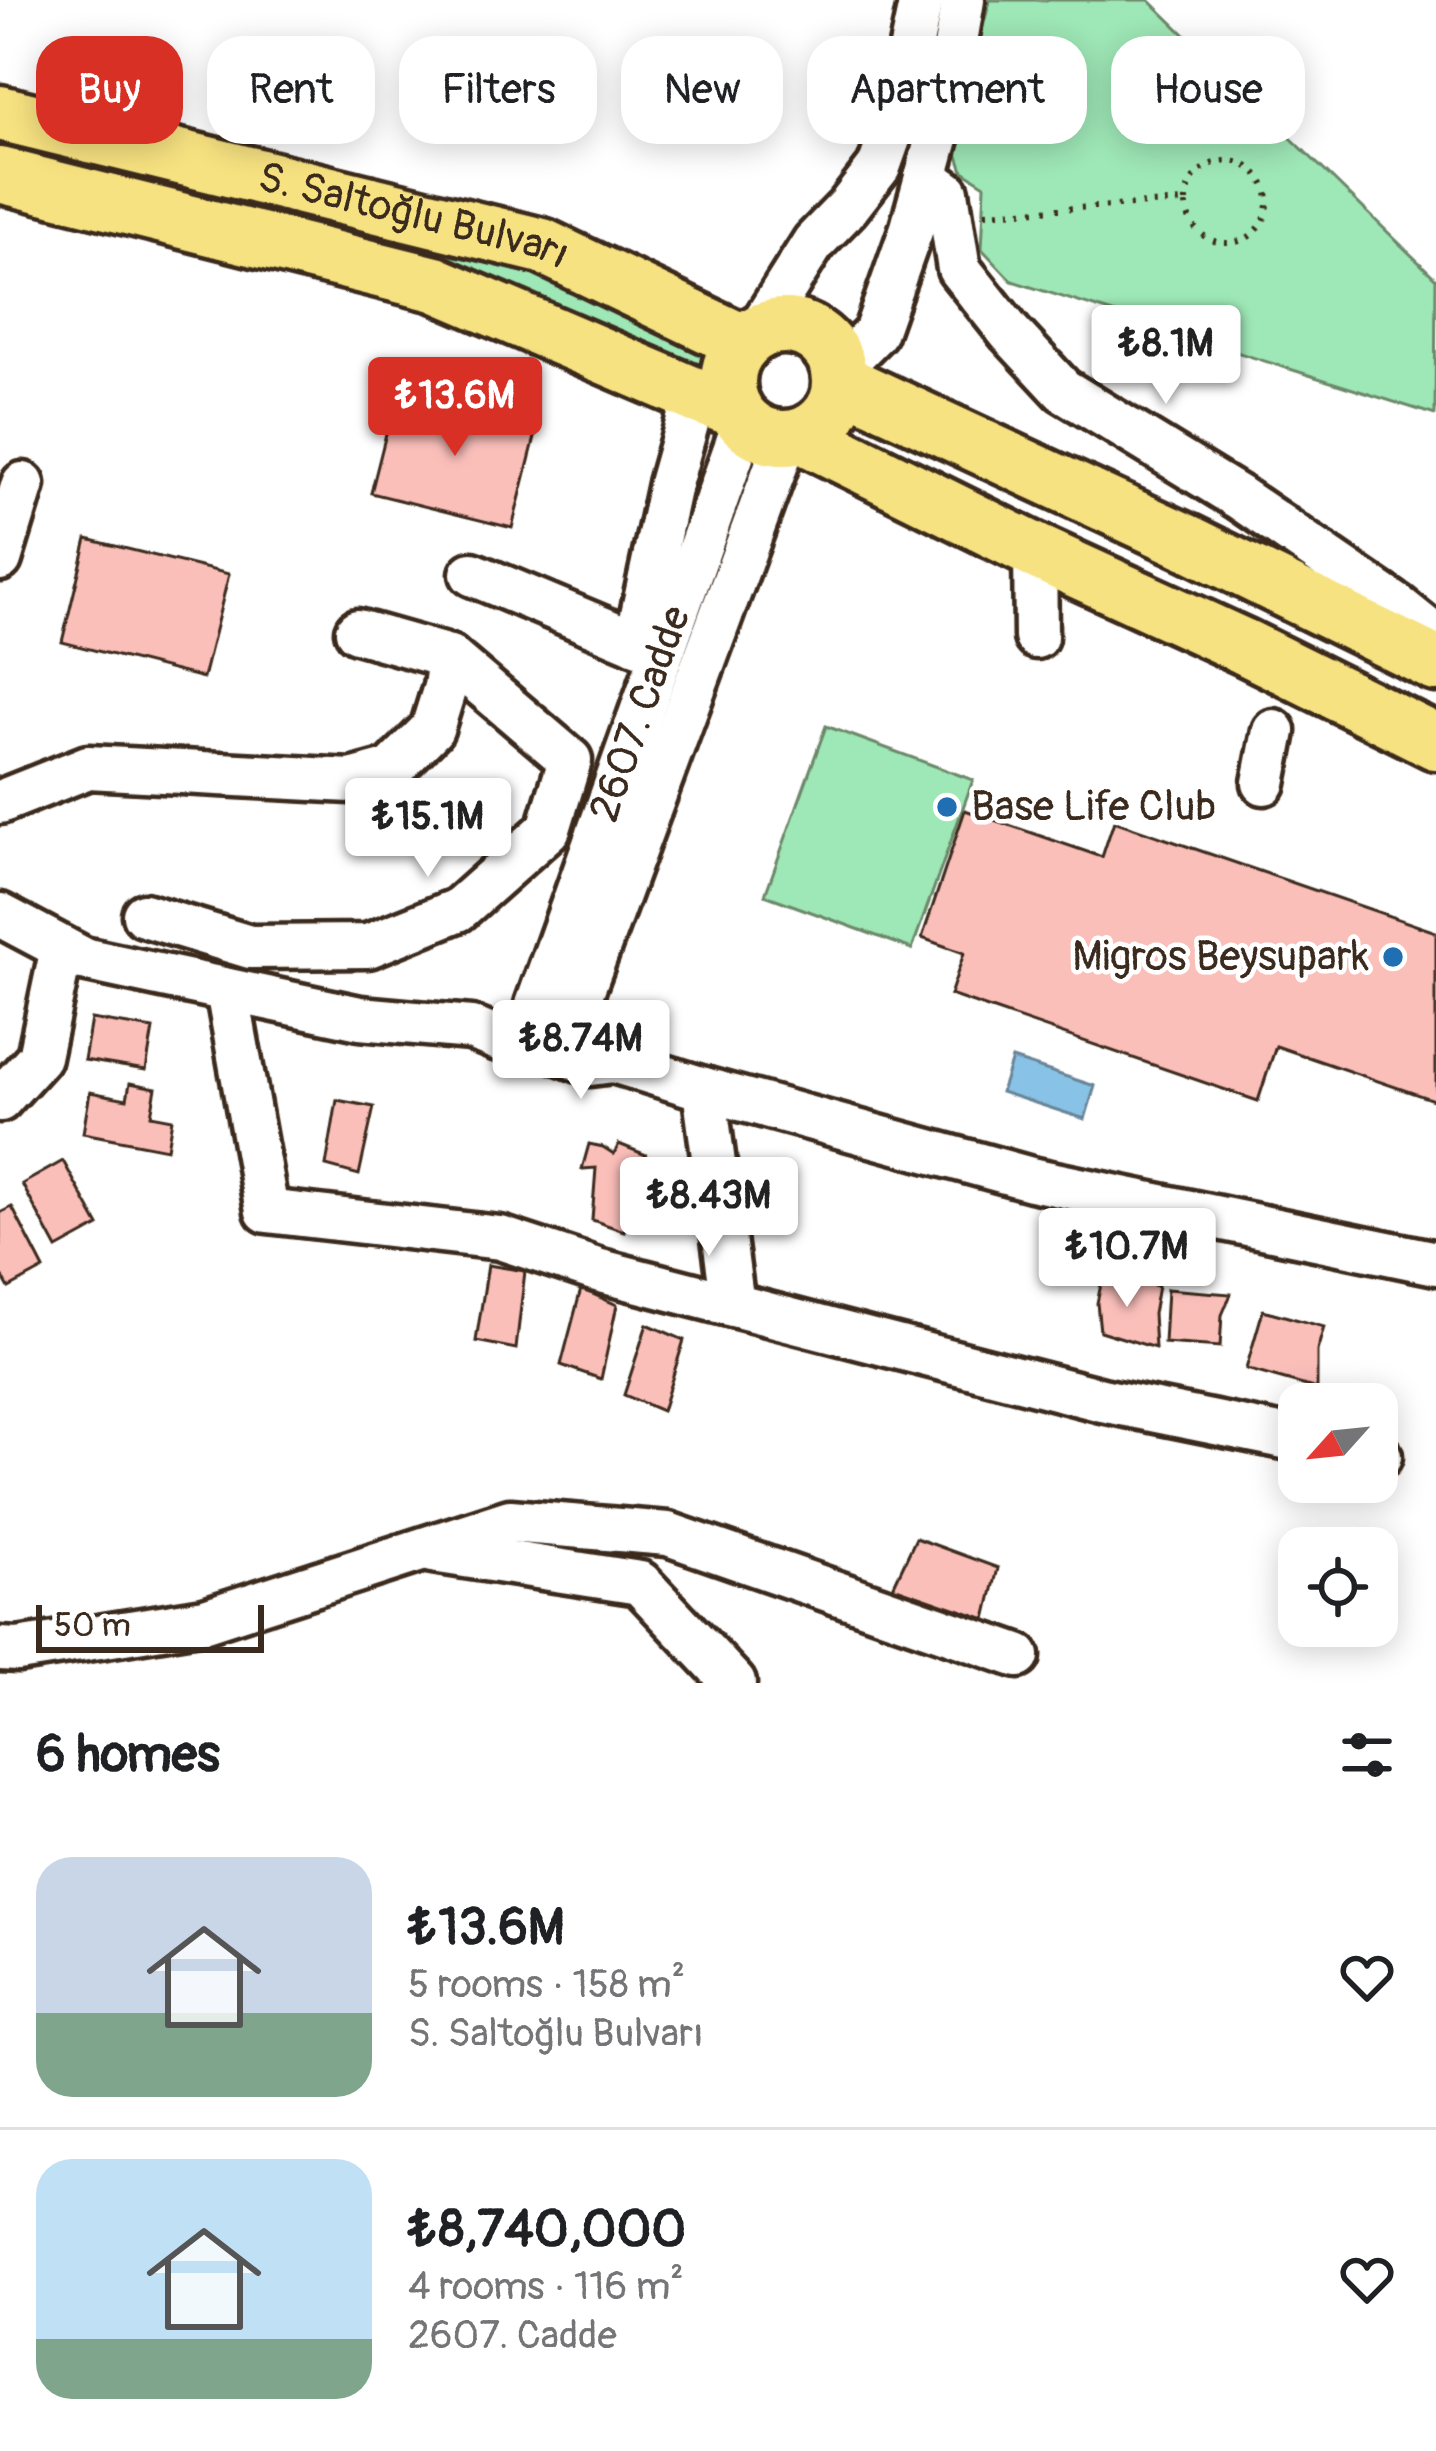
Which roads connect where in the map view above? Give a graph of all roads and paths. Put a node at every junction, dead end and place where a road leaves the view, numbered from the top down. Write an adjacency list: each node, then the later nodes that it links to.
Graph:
1 (921, 0): 8 (street)
2 (963, 0): 5 (street)
3 (0, 113): 8 (main road, S. Saltoğlu Bulvarı)
4 (0, 175): 10 (main road, S. Saltoğlu Bulvarı)
5 (926, 177): 7 (street); 9 (street)
6 (1186, 202): 6 (path); 7 (path)
7 (952, 214): 17 (street)
8 (750, 337): 9 (main road, S. Saltoğlu Bulvarı); 10 (main road)
9 (840, 376): 10 (main road); 20 (main road, S. Saltoğlu Bulvarı)
10 (752, 420): 12 (main road, S. Saltoğlu Bulvarı); 18 (street, 2607. Cadde); 18 (street)
11 (22, 484): 13 (street)
12 (1035, 551): 16 (street); 22 (main road, S. Saltoğlu Bulvarı)
13 (0, 560)
14 (472, 574): 18 (street)
15 (357, 631): 19 (street)
16 (1036, 637)
17 (1436, 637)
18 (666, 655): 29 (street, 2607. Cadde)
19 (448, 657): 24 (street); 26 (street)
20 (1436, 664)
21 (1274, 731): 23 (street)
22 (1436, 742)
23 (1264, 783)
24 (0, 802)
25 (0, 915): 27 (street)
26 (144, 915)
27 (62, 948): 28 (street); 31 (street)
28 (227, 990): 29 (street); 33 (street)
29 (550, 1028): 30 (street)
30 (704, 1089): 32 (street); 33 (street)
31 (0, 1100)
32 (1436, 1263)
33 (733, 1305): 34 (street)
34 (1278, 1436)
35 (422, 1550): 36 (street); 37 (street); 38 (street)
36 (0, 1649)
37 (1018, 1656)
38 (734, 1683)

